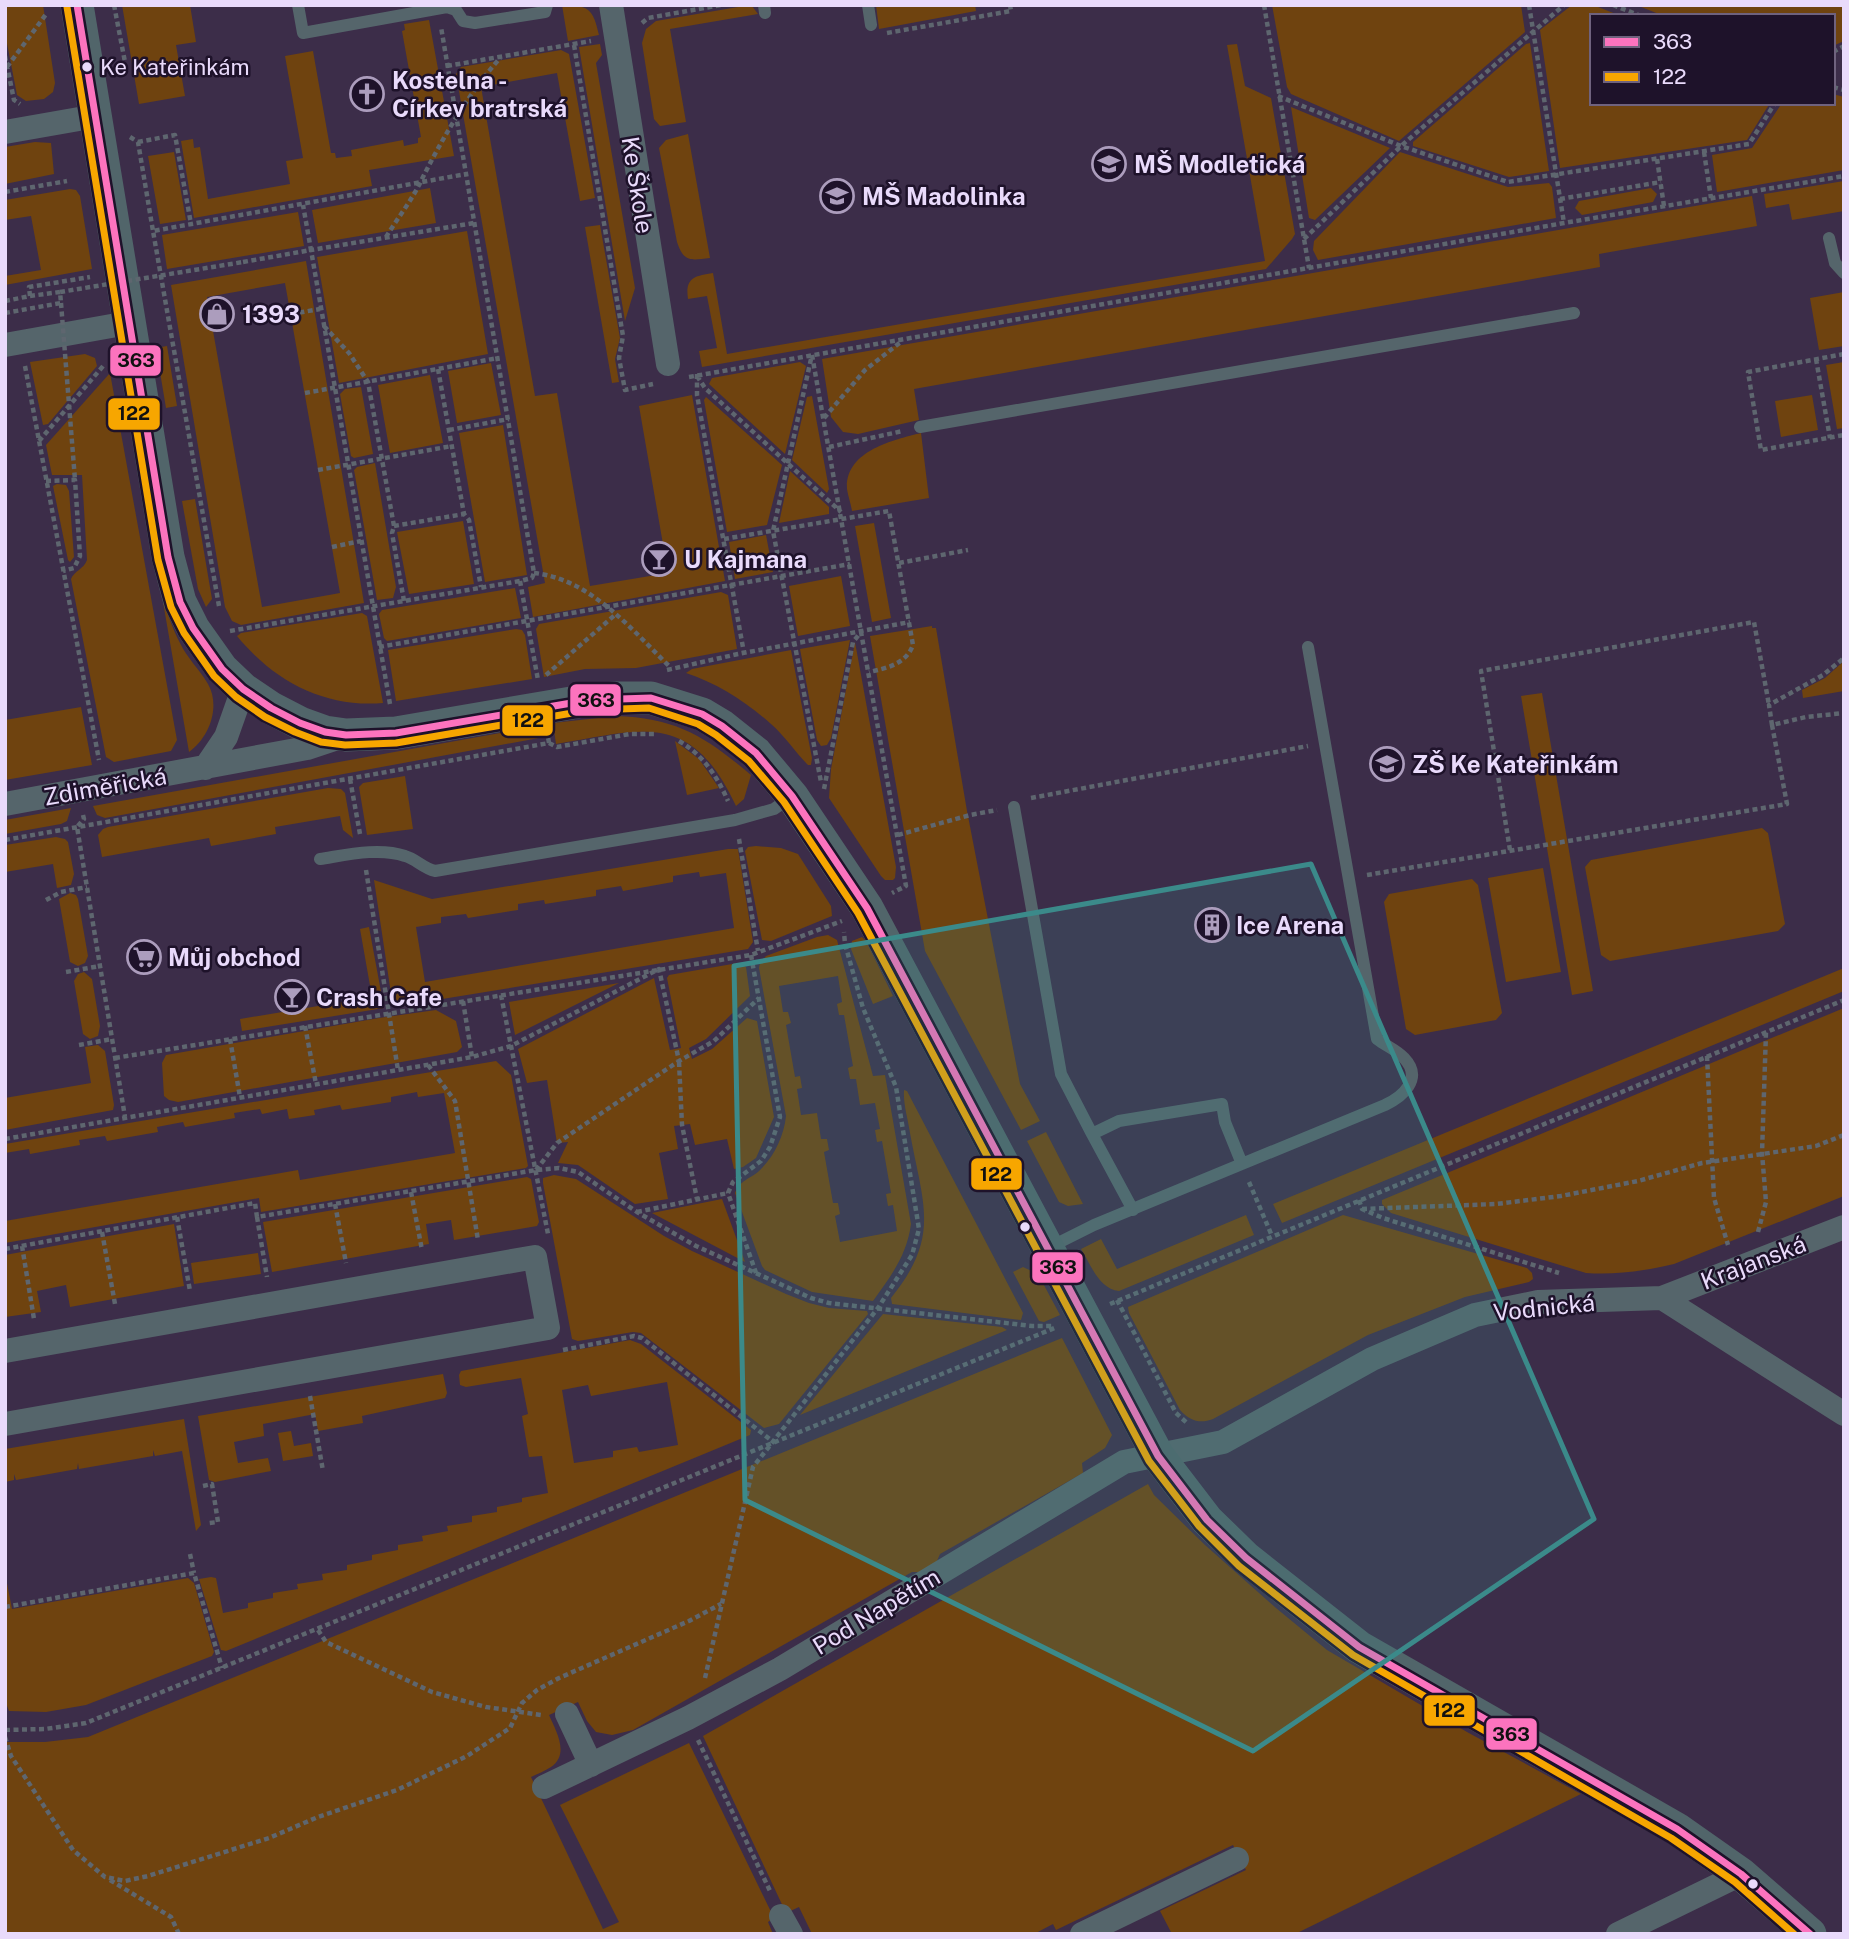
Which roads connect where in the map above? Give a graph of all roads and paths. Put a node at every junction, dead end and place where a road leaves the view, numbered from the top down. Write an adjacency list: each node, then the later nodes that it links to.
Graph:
1 (114, 5): 23 (path)
2 (298, 5): 12 (lane)
3 (547, 5): 12 (lane)
4 (611, 5): 17 (street, Ke Škole)
5 (721, 5): 17 (path)
6 (868, 5): 15 (lane)
7 (1010, 5): 15 (path)
8 (1264, 5): 24 (path)
9 (1529, 5): 16 (path)
10 (1564, 5): 16 (path)
11 (1613, 5): 14 (path)
12 (437, 9): 21 (path)
13 (64, 14): 22 (path); 27 (street)
14 (1636, 14)
15 (876, 30)
16 (1533, 32): 32 (path); 36 (path)
17 (614, 37): 18 (path); 76 (street, Ke Škole)
18 (574, 45): 20 (path); 76 (path)
19 (5, 56): 22 (path)
20 (501, 57): 21 (path); 28 (path)
21 (447, 66): 28 (path)
22 (7, 67): 26 (path)
23 (115, 77)
24 (1278, 96): 32 (path); 52 (path)
25 (1774, 105): 33 (path)
26 (29, 106)
27 (96, 116): 29 (street); 65 (street)
28 (456, 118): 35 (path); 40 (path)
29 (5, 132)
30 (125, 134): 31 (path)
31 (138, 142): 48 (path); 49 (path)
32 (1401, 146): 36 (path); 52 (path)
33 (1704, 152): 34 (path); 42 (path)
34 (1657, 159): 36 (path); 39 (path)
35 (466, 174): 40 (path); 46 (path)
36 (1557, 175): 43 (path)
37 (1844, 176): 42 (path)
38 (67, 181): 41 (path)
39 (1661, 182): 43 (path); 45 (path)
40 (421, 183): 44 (path); 50 (path)
41 (5, 192)
42 (1712, 198): 45 (path)
43 (1560, 199): 47 (path)
44 (303, 205): 48 (path); 53 (path)
45 (1664, 206): 47 (path)
46 (474, 223): 50 (path); 71 (path)
47 (1564, 223): 54 (path)
48 (191, 225): 49 (path)
49 (153, 231): 117 (path)
50 (385, 237): 53 (path)
51 (1829, 238): 55 (lane)
52 (1304, 239): 54 (path)
53 (311, 250): 57 (path, bridge); 61 (path)
54 (1309, 268): 67 (path)
55 (1844, 273)
56 (92, 276): 58 (path)
57 (60, 292): 58 (path); 60 (path, bridge)
58 (30, 296): 59 (path)
59 (5, 301)
60 (61, 303): 62 (path, bridge); 94 (path, bridge)
61 (320, 309): 64 (path); 66 (path)
62 (5, 313)
63 (1574, 313): 83 (lane)
64 (291, 314)
65 (128, 323): 68 (street); 130 (street)
66 (323, 325): 78 (path); 79 (path)
67 (905, 339): 70 (path); 81 (path)
68 (5, 345)
69 (1844, 354): 72 (path)
70 (812, 355): 77 (path); 81 (path); 91 (path)
71 (498, 358): 74 (path); 82 (path)
72 (1816, 359): 86 (path); 86 (path)
73 (108, 360): 87 (path)
74 (438, 369): 78 (path); 84 (path)
75 (26, 370): 87 (path)
76 (671, 375): 77 (path)
77 (697, 375): 91 (path); 101 (path)
78 (368, 382): 79 (path); 90 (path)
79 (334, 388): 80 (path); 92 (path)
80 (305, 393)
81 (824, 418): 89 (path)
82 (509, 419): 84 (path); 108 (path)
83 (920, 427): 89 (path)
84 (449, 430): 88 (path)
85 (1844, 435): 86 (path)
86 (1830, 438)
87 (39, 442): 95 (path)
88 (452, 446): 90 (path); 97 (path)
89 (829, 447): 96 (path)
90 (382, 458): 92 (path); 99 (path)
91 (787, 463): 96 (path); 100 (path)
92 (348, 465): 93 (path); 102 (path)
93 (318, 470)
94 (75, 480): 95 (path); 107 (path)
95 (46, 481): 107 (path)
96 (841, 512): 98 (path)
97 (464, 514): 99 (path); 112 (path)
98 (842, 519): 100 (path); 105 (path); 106 (path)
99 (394, 526): 113 (path)
100 (773, 531): 101 (path); 109 (path)
101 (723, 539): 111 (path)
102 (361, 541): 103 (path); 114 (path)
103 (332, 547)
104 (968, 550): 105 (path)
105 (899, 563): 119 (path)
106 (850, 564): 109 (path); 121 (path)
107 (63, 571): 140 (path)
108 (534, 573): 110 (path); 115 (path)
109 (781, 577): 111 (path); 122 (path)
110 (520, 581): 112 (path); 118 (path)
111 (732, 586): 115 (path); 125 (path)
112 (481, 587): 113 (path)
113 (404, 601): 114 (path)
114 (372, 606): 120 (path)
115 (608, 607): 116 (path); 118 (path)
116 (616, 614): 118 (path); 127 (path)
117 (221, 616)
118 (528, 622): 123 (path)
119 (910, 622): 121 (path); 129 (path)
120 (224, 624)
121 (862, 631): 122 (path); 122 (path); 129 (path)
122 (794, 643): 125 (path)
123 (379, 647)
124 (1308, 647): 139 (lane)
125 (744, 653): 127 (path)
126 (1844, 658): 131 (path)
127 (671, 668): 128 (path)
128 (663, 671)
129 (869, 672): 149 (path)
130 (243, 689): 135 (street); 141 (street)
131 (1769, 705): 134 (path); 151 (path)
132 (543, 707): 135 (street); 138 (path); 144 (street)
133 (1844, 713): 134 (path)
134 (1772, 724): 151 (path)
135 (346, 735): 141 (street, Zdiměřická)
136 (662, 735): 138 (path)
137 (675, 739): 147 (path)
138 (549, 743): 142 (path)
139 (1326, 743): 146 (path); 154 (lane)
140 (101, 768)
141 (205, 768): 143 (street, Zdiměřická)
142 (350, 779): 148 (path); 152 (path)
143 (79, 791): 145 (street, Zdiměřická); 148 (path)
144 (792, 796): 147 (lane); 207 (street)
145 (5, 804)
146 (1014, 807): 149 (path); 183 (lane)
147 (735, 820): 152 (lane); 158 (path)
148 (77, 827): 150 (path); 155 (path)
149 (898, 835): 156 (path)
150 (5, 840)
151 (1510, 850): 154 (path)
152 (363, 853): 153 (lane); 167 (path)
153 (320, 859)
154 (1349, 878): 188 (lane)
155 (87, 887): 157 (path); 160 (path)
156 (889, 894)
157 (46, 900)
158 (758, 952): 159 (path); 227 (path)
159 (751, 954): 161 (path); 164 (path)
160 (100, 966): 162 (path); 170 (path)
161 (659, 968): 163 (path); 173 (path); 177 (path)
162 (66, 972)
163 (501, 995): 166 (path); 173 (path)
164 (759, 998): 177 (path); 191 (path)
165 (1844, 1000): 169 (path)
166 (463, 1001): 167 (path); 175 (path)
167 (389, 1012): 168 (path); 179 (path)
168 (305, 1026): 171 (path); 180 (path)
169 (1766, 1032): 174 (path); 186 (path)
170 (112, 1039): 172 (path); 176 (path)
171 (230, 1039): 176 (path); 181 (path)
172 (79, 1045)
173 (511, 1046): 175 (path); 189 (path)
174 (1707, 1056): 187 (path); 193 (path)
175 (472, 1057): 178 (path)
176 (115, 1058): 182 (path)
177 (679, 1061): 189 (path); 192 (path)
178 (428, 1065): 179 (path); 204 (path)
179 (398, 1070): 180 (path)
180 (316, 1084): 181 (path)
181 (240, 1097): 182 (path)
182 (125, 1116): 185 (path)
183 (1092, 1134): 188 (lane); 196 (lane)
184 (1844, 1135): 186 (path)
185 (5, 1139)
186 (1762, 1153): 187 (path); 203 (path)
187 (1712, 1161): 195 (path); 208 (path)
188 (1242, 1164): 196 (lane); 202 (path)
189 (536, 1170): 205 (path)
190 (411, 1192): 209 (path)
191 (728, 1193): 192 (path); 211 (path)
192 (697, 1199): 197 (path)
193 (1359, 1200): 195 (path); 202 (path)
194 (335, 1204): 210 (path)
195 (1362, 1209): 212 (path)
196 (1133, 1210): 207 (lane)
197 (636, 1212)
198 (177, 1217): 214 (path)
199 (257, 1217): 213 (path)
200 (1844, 1227): 215 (street, Krajanská)
201 (102, 1232): 217 (path)
202 (1272, 1236): 216 (path)
203 (1756, 1237)
204 (478, 1240)
205 (550, 1242)
206 (22, 1246): 218 (path)
207 (1047, 1249): 219 (street)
208 (1728, 1249)
209 (422, 1250)
210 (346, 1263)
211 (756, 1274)
212 (1563, 1275)
213 (267, 1277)
214 (190, 1291)
215 (1662, 1298): 225 (street); 228 (street, Vodnická)
216 (1117, 1300)
217 (115, 1304)
218 (34, 1319)
219 (1072, 1320): 227 (path); 228 (street)
220 (568, 1335): 221 (path)
221 (570, 1349): 223 (path); 227 (path)
222 (5, 1351): 226 (street)
223 (557, 1351)
224 (322, 1391): 229 (path)
225 (1844, 1414)
226 (5, 1424)
227 (773, 1441): 234 (path); 236 (path)
228 (1158, 1455): 240 (street, Pod Napětím); 246 (street)
229 (323, 1471)
230 (203, 1486): 231 (path)
231 (209, 1523)
232 (190, 1554): 233 (path)
233 (194, 1573): 235 (path); 237 (path)
234 (721, 1604): 238 (path); 240 (path)
235 (5, 1607)
236 (318, 1630): 237 (path); 238 (path)
237 (222, 1668): 241 (path)
238 (519, 1711): 239 (path); 247 (path)
239 (567, 1714): 243 (street)
240 (688, 1718): 243 (street, Pod Napětím); 248 (path)
241 (5, 1730)
242 (5, 1737): 247 (path)
243 (592, 1765): 244 (street, Pod Napětím)
244 (544, 1787)
245 (1237, 1859): 250 (street)
246 (1741, 1874): 251 (street); 252 (street)
247 (105, 1877): 249 (path)
248 (786, 1925)
249 (179, 1934)
250 (1082, 1934)
251 (1618, 1934)
252 (1810, 1934)

